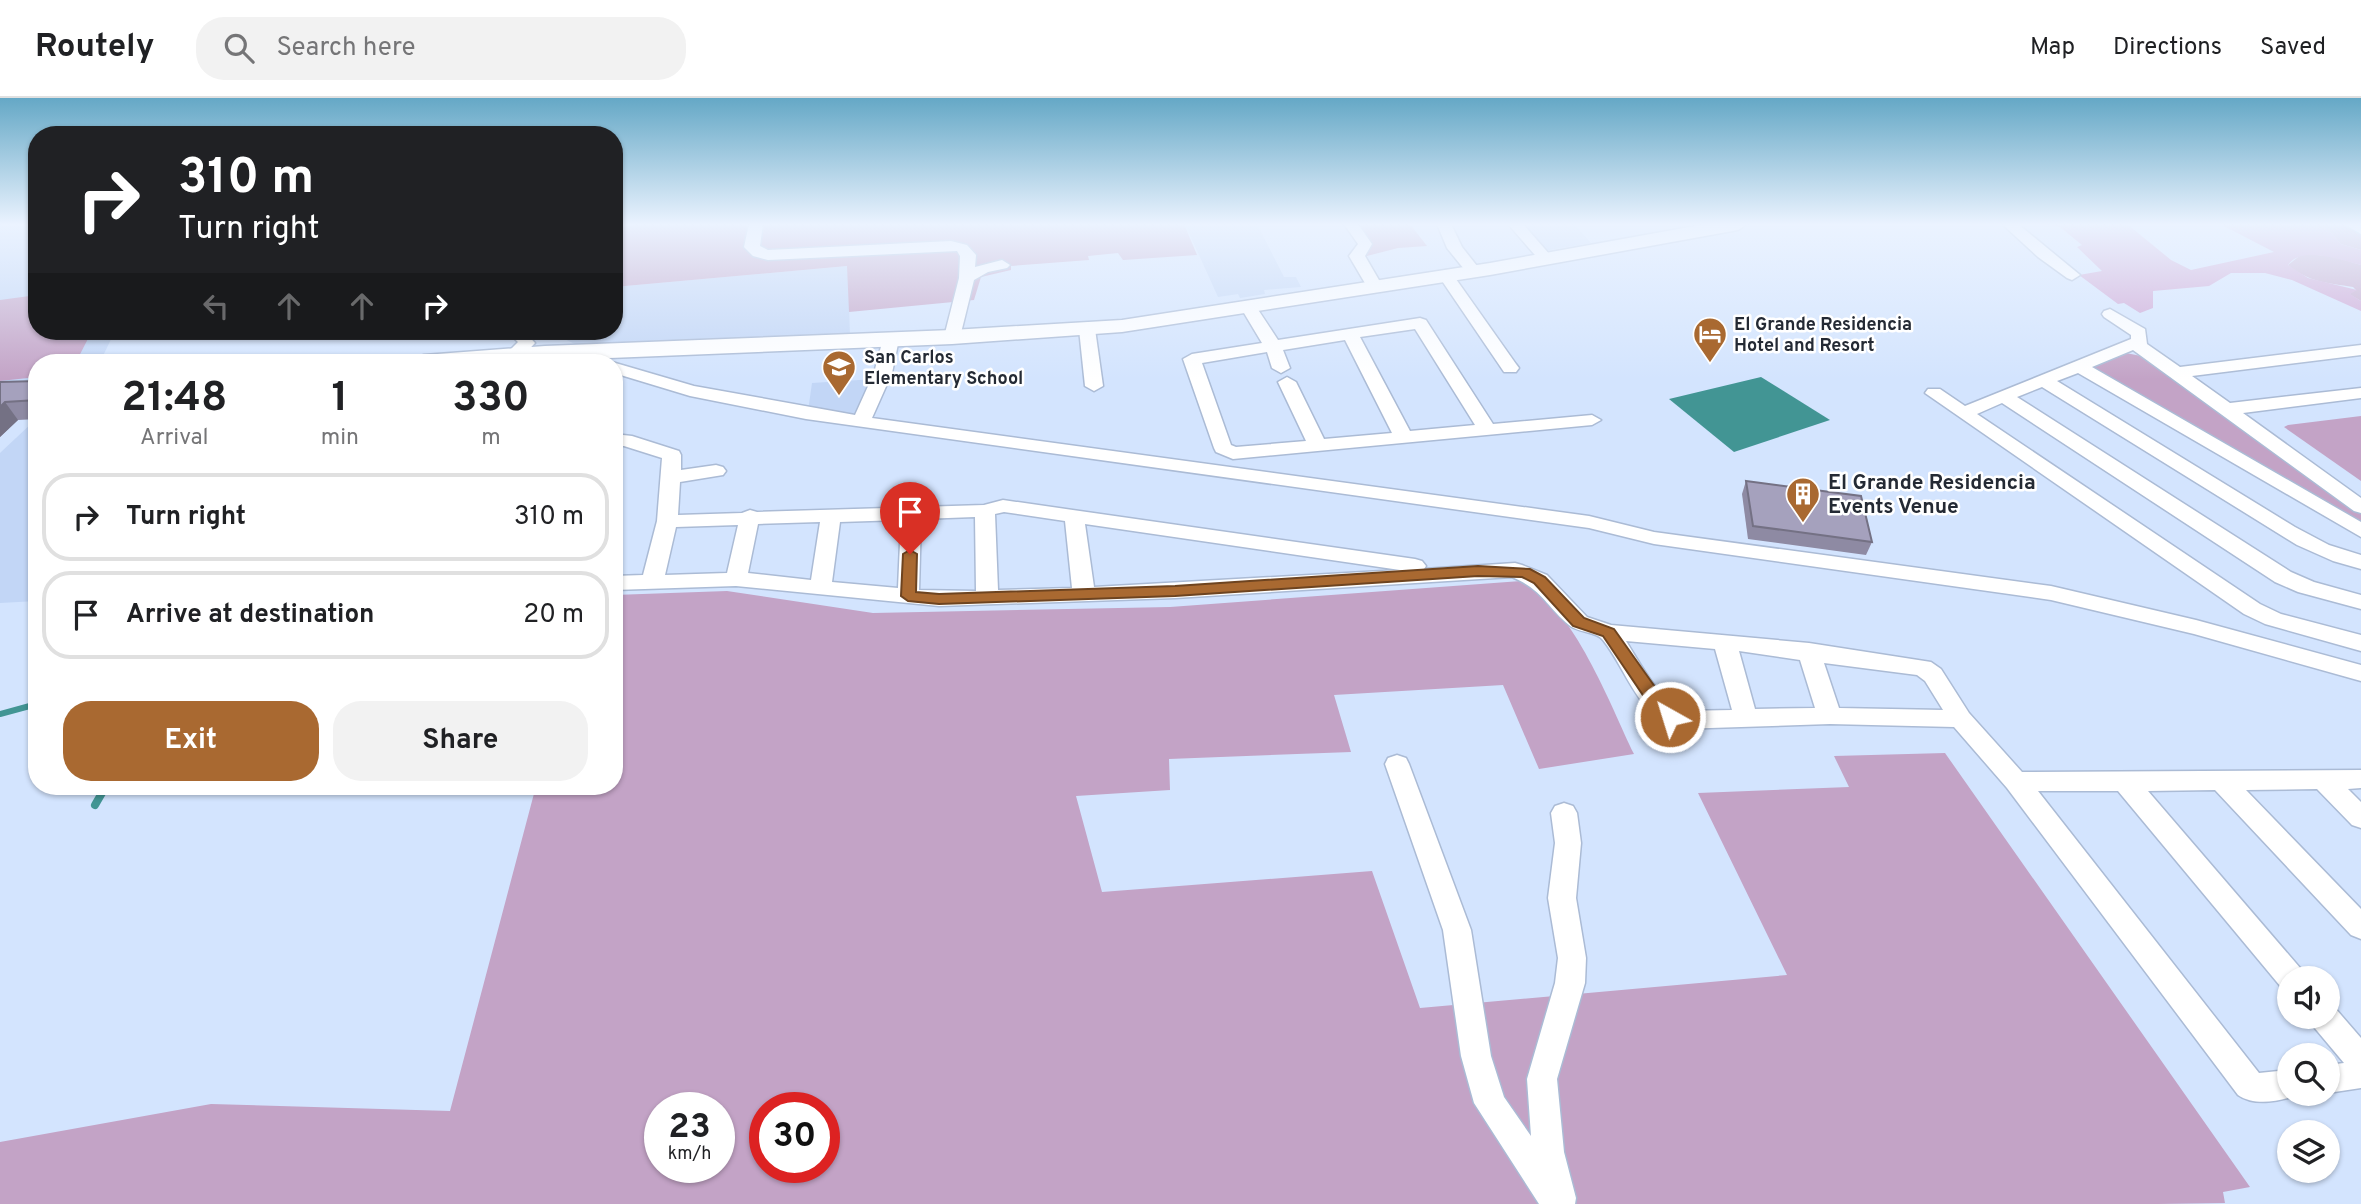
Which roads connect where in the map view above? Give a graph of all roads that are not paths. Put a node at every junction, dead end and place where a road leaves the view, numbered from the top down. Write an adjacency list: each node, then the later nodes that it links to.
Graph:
1 (1446, 275): 22 (street)
2 (971, 276): 5 (street)
3 (1368, 276): 6 (street)
4 (1442, 276): 6 (street)
5 (967, 278): 11 (street)
6 (1375, 287): 7 (street)
7 (1249, 308): 9 (street); 15 (street)
8 (2110, 314): 14 (street)
9 (1087, 329): 11 (street); 27 (street)
10 (1350, 334): 15 (street); 35 (street); 36 (street)
11 (952, 337): 12 (street)
12 (891, 339): 17 (street); 34 (street)
13 (524, 340): 18 (street)
14 (2134, 343): 21 (street); 24 (street)
15 (1274, 348): 25 (street); 38 (street)
16 (2361, 350): 24 (street)
17 (570, 353): 19 (street); 20 (street)
18 (515, 354)
19 (551, 354)
20 (573, 354)
21 (2079, 366): 26 (street); 48 (street)
22 (1510, 369)
23 (623, 370): 34 (street)
24 (2176, 373): 31 (street)
25 (1284, 375): 38 (street)
26 (2042, 380): 30 (street); 49 (street)
27 (1094, 386)
28 (1934, 393): 32 (street)
29 (2361, 393): 31 (street)
30 (2003, 396): 32 (street); 58 (street)
31 (2227, 409): 41 (street)
32 (1963, 413): 61 (street)
33 (1592, 420): 35 (street)
34 (861, 421): 63 (street)
35 (1487, 429): 36 (street)
36 (1404, 437): 38 (street)
37 (623, 440): 40 (street)
38 (1317, 444)
39 (716, 471): 40 (street)
40 (671, 477): 47 (street)
41 (2361, 507)
42 (985, 511): 43 (street); 46 (street); 57 (street)
43 (911, 512): 44 (street); 56 (street)
44 (831, 514): 45 (street); 54 (street)
45 (750, 516): 47 (street); 51 (street)
46 (1074, 516): 50 (street); 55 (street)
47 (667, 521): 53 (street)
48 (2361, 531)
49 (2361, 562)
50 (1460, 572): 55 (street); 59 (street)
51 (736, 579): 53 (street); 54 (street)
52 (623, 583): 53 (street)
53 (652, 583)
54 (820, 588): 56 (street)
55 (1084, 595): 57 (street)
56 (908, 596): 57 (street)
57 (986, 597)
58 (2361, 602)
59 (1609, 632): 60 (street); 65 (street)
60 (1725, 642): 62 (street); 65 (street)
61 (2361, 643)
62 (1809, 651): 64 (street); 66 (street)
63 (2361, 673)
64 (1830, 716): 65 (street); 66 (street)
65 (1746, 719)
66 (1961, 719): 70 (street)
67 (1396, 764): 82 (street)
68 (2322, 778): 69 (street); 71 (street); 74 (street)
69 (2361, 779)
70 (2016, 781): 72 (street); 81 (street)
71 (2222, 781): 72 (street); 75 (street)
72 (2125, 782): 76 (street)
73 (1564, 813): 82 (street)
74 (2361, 818)
75 (2361, 927)
76 (2281, 966)
77 (2334, 1029): 78 (street)
78 (2361, 1060)
79 (2361, 1074): 80 (street)
80 (2340, 1077)
81 (2277, 1085)
82 (1559, 1204)

